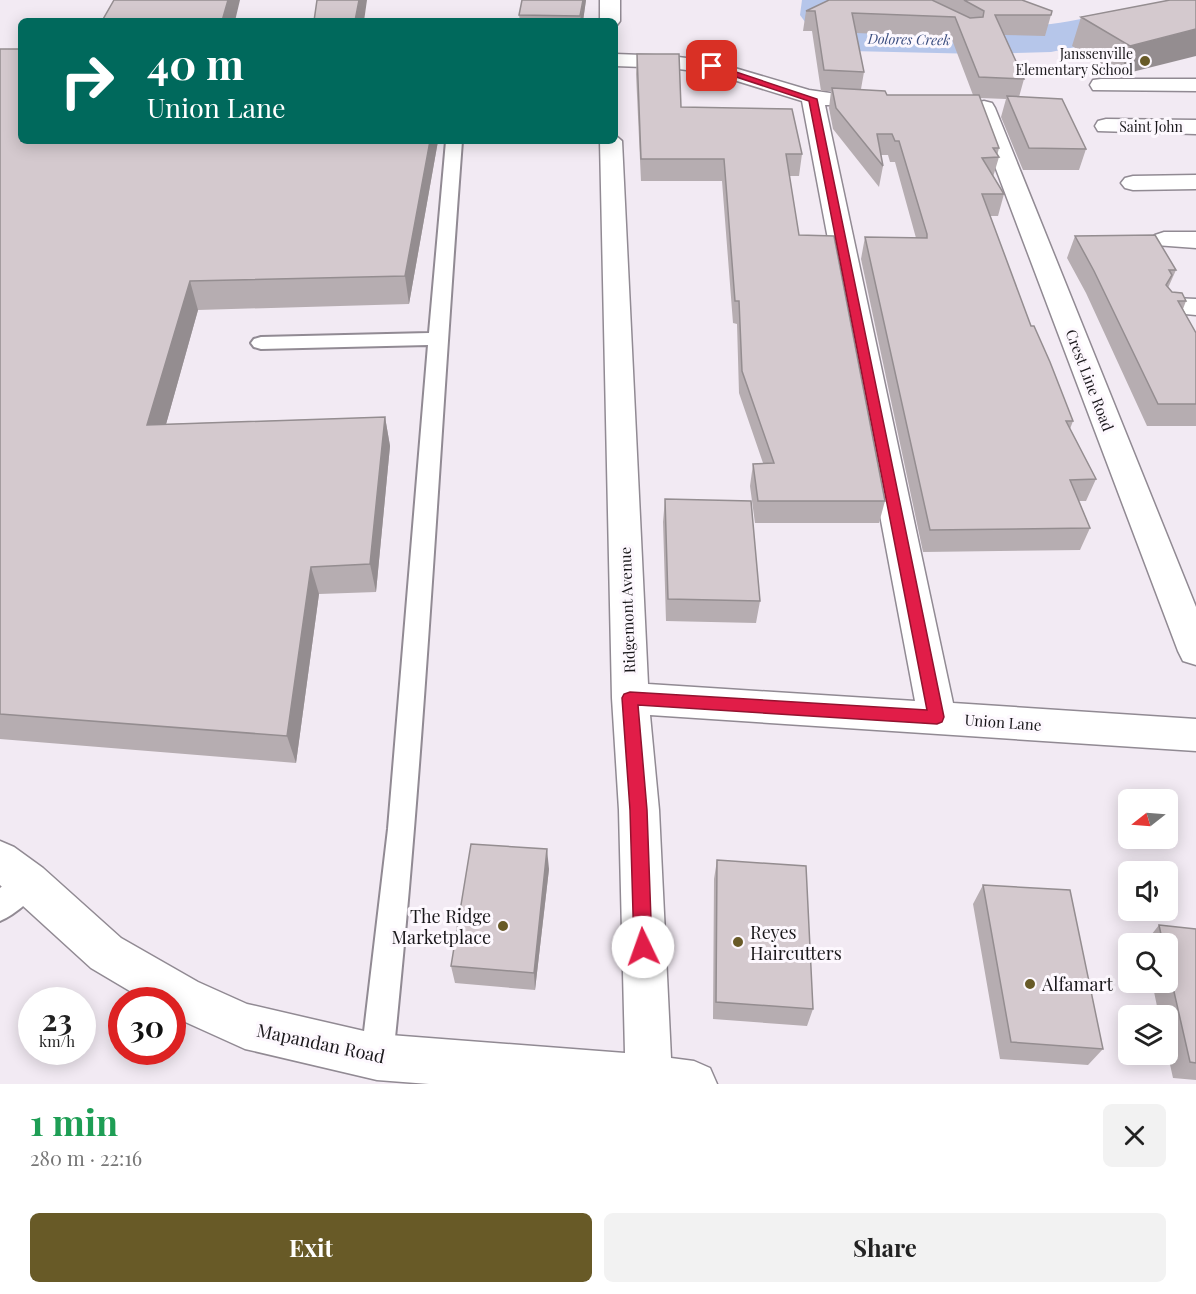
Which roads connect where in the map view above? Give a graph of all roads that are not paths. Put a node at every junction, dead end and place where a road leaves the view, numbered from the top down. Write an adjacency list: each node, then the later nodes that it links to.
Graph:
1 (610, 0): 2 (street)
2 (610, 18)
3 (618, 60): 6 (street)
4 (1101, 85): 5 (street)
5 (1196, 86)
6 (813, 99): 7 (street); 21 (street)
7 (859, 102)
8 (985, 108): 19 (street, Crest Line Road)
9 (1106, 126): 10 (street, Saint John)
10 (1196, 127)
11 (454, 144): 17 (lane)
12 (611, 144): 20 (street, Ridgemont Avenue)
13 (1196, 182): 14 (street)
14 (1133, 183)
15 (1164, 240): 16 (street)
16 (1196, 240)
17 (436, 339): 18 (lane); 24 (lane)
18 (261, 343)
19 (1196, 651)
20 (630, 698): 21 (street, Union Lane); 26 (street, Ridgemont Avenue)
21 (937, 717): 22 (street, Union Lane)
22 (1196, 735)
23 (9, 883): 24 (street, Mapandan Road)
24 (376, 1057): 25 (street, Mapandan Road)
25 (549, 1077): 26 (street, Mapandan Road)
26 (649, 1078): 27 (street, Mapandan Road)
27 (694, 1084)

